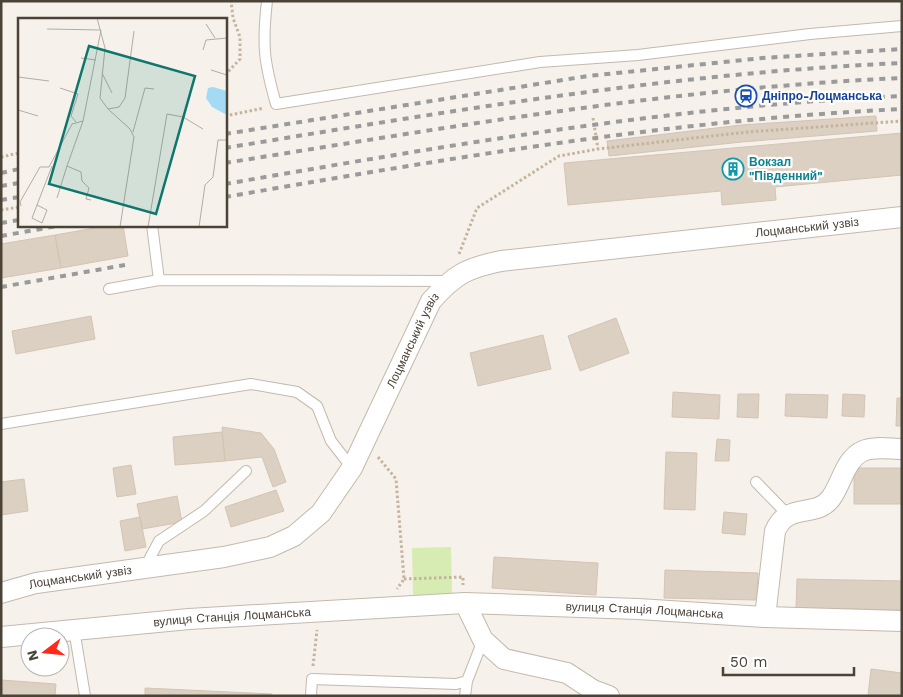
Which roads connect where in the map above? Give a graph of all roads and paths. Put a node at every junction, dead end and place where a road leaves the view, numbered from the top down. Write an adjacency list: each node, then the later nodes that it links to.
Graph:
1 (232, 1): 4 (path)
2 (267, 1): 5 (lane)
3 (902, 26): 5 (lane)
4 (226, 74)
5 (276, 104): 6 (path)
6 (226, 116)
7 (593, 118): 9 (path)
8 (902, 121): 9 (path)
9 (598, 149): 17 (path)
10 (18, 153): 11 (path)
11 (1, 157)
12 (18, 207): 13 (path)
13 (1, 210)
14 (902, 217): 17 (street, Лоцманський узвіз)
15 (152, 226): 16 (lane)
16 (159, 280): 17 (lane); 18 (lane)
17 (449, 281): 20 (street, Лоцманський узвіз)
18 (109, 289)
19 (1, 424): 22 (lane)
20 (364, 441): 22 (street, Лоцманський узвіз); 28 (path)
21 (902, 449): 25 (street)
22 (352, 468): 26 (street, Лоцманський узвіз)
23 (246, 471): 26 (lane)
24 (756, 482): 25 (lane)
25 (787, 514): 30 (street)
26 (144, 570): 27 (street, Лоцманський узвіз)
27 (1, 593)
28 (465, 604): 29 (street, вулиця Станція Лоцманська); 30 (street, вулиця Станція Лоцманська); 34 (street)
29 (318, 610): 32 (street, вулиця Станція Лоцманська); 35 (path)
30 (765, 617): 31 (street, вулиця Станція Лоцманська)
31 (902, 621)
32 (74, 630): 33 (street, вулиця Станція Лоцманська); 37 (lane)
33 (1, 637)
34 (483, 640): 36 (lane); 40 (street)
35 (312, 679): 36 (lane); 38 (lane)
36 (467, 681): 39 (lane)
37 (85, 696)
38 (311, 696)
39 (465, 696)
40 (609, 696)

